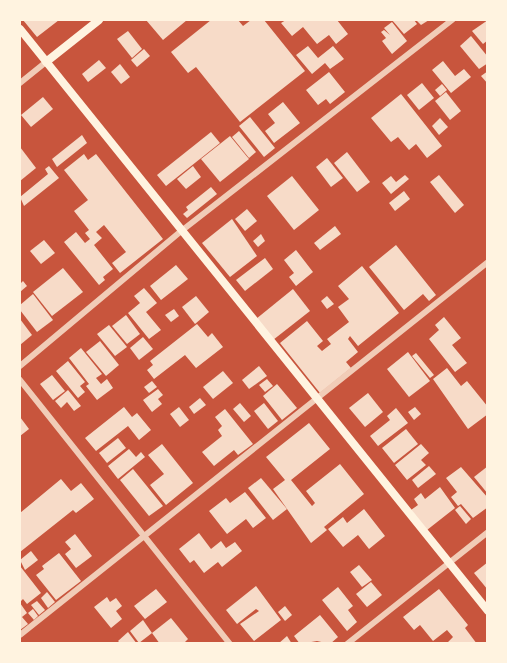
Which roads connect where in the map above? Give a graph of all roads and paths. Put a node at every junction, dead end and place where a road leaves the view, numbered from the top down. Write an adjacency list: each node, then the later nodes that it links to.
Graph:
1 (99, 20): 4 (main road)
2 (452, 20): 6 (street)
3 (20, 29): 4 (main road)
4 (46, 62): 5 (street); 6 (main road)
5 (20, 83)
6 (180, 232): 8 (street); 10 (main road)
7 (488, 262): 10 (street)
8 (20, 366)
9 (20, 380): 12 (street)
10 (316, 397): 12 (street); 13 (main road)
11 (488, 532): 13 (street)
12 (143, 536): 15 (street); 16 (street)
13 (449, 563): 14 (main road); 17 (street)
14 (488, 611)
15 (20, 635)
16 (230, 644)
17 (347, 644)

